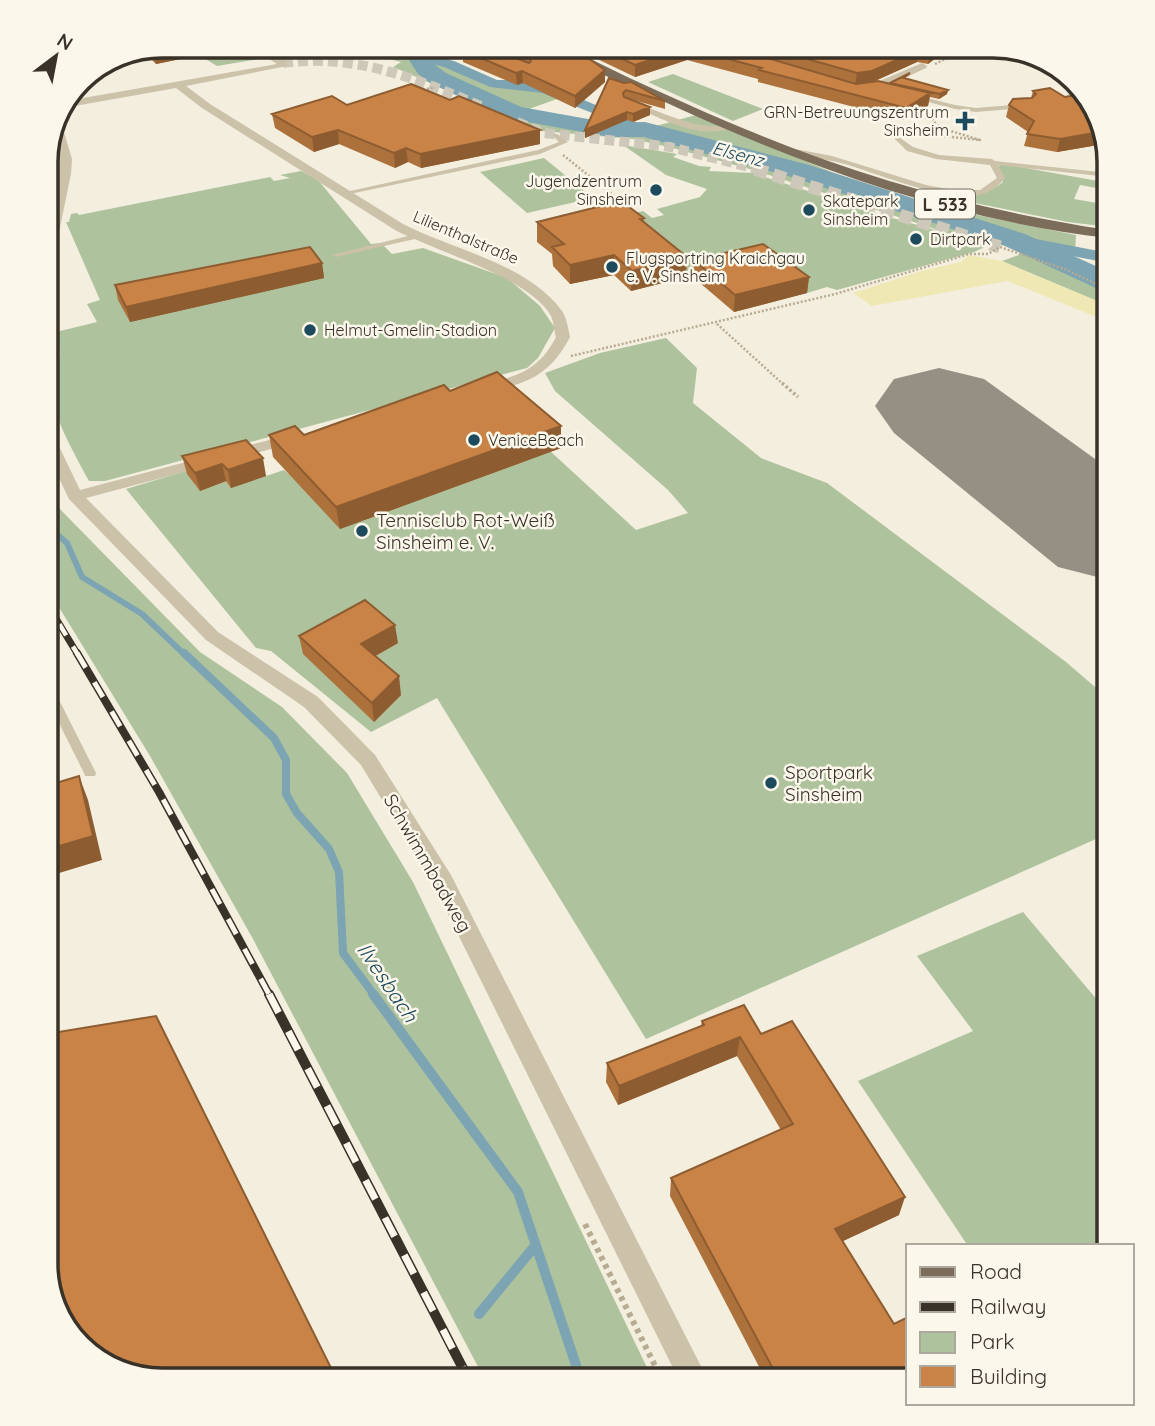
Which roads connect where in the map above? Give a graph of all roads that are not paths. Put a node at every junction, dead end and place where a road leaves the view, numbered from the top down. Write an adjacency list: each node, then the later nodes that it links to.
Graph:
1 (274, 58): 6 (street)
2 (582, 58): 4 (main road, L 533)
3 (569, 64): 4 (street)
4 (595, 65): 7 (lane); 17 (main road, L 533)
5 (922, 66): 8 (street)
6 (178, 85): 15 (street); 24 (street, Lilienthalstraße)
7 (628, 88)
8 (873, 89): 9 (street); 10 (lane)
9 (855, 91)
10 (886, 91)
11 (1072, 94): 14 (lane)
12 (908, 95): 16 (lane)
13 (627, 102): 17 (lane)
14 (1071, 102)
15 (76, 103)
16 (1028, 106)
17 (730, 127): 21 (main road, L 533)
18 (555, 135): 24 (lane)
19 (61, 137): 25 (street)
20 (896, 138): 22 (lane)
21 (786, 150): 22 (lane); 26 (main road, L 533)
22 (992, 161): 23 (lane)
23 (1097, 174)
24 (345, 193): 27 (street, Lilienthalstraße)
25 (58, 208)
26 (1097, 232)
27 (416, 236): 28 (lane); 29 (street, Lilienthalstraße)
28 (336, 255)
29 (473, 392)
30 (314, 434): 32 (street)
31 (58, 461): 32 (street, Schwimmbadweg)
32 (75, 496): 35 (street, Schwimmbadweg)
33 (58, 710): 34 (lane)
34 (90, 773)
35 (687, 1368)

